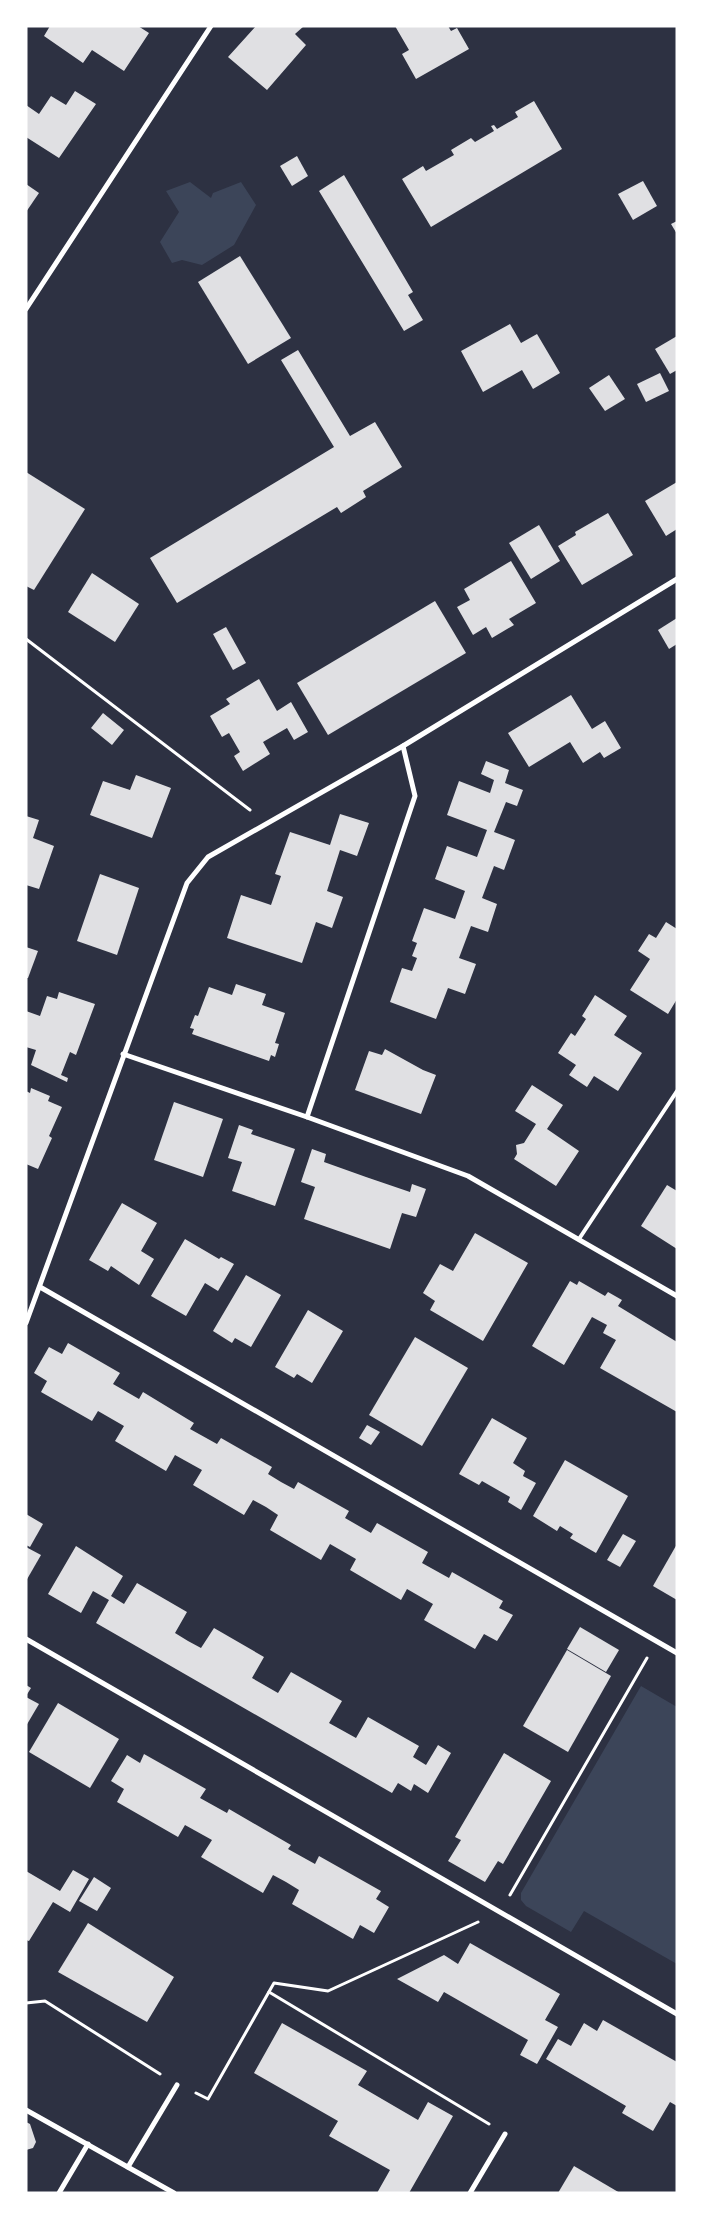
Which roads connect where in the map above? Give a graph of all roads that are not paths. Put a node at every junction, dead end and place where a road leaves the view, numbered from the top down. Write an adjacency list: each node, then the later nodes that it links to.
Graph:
1 (211, 26): 2 (street)
2 (26, 309)
3 (677, 579): 4 (street)
4 (403, 746): 5 (street); 7 (street)
5 (123, 1054): 7 (street); 9 (street)
6 (677, 1091): 8 (lane)
7 (307, 1117): 8 (street)
8 (579, 1239): 10 (street)
9 (40, 1287): 11 (street); 13 (street)
10 (677, 1296)
11 (26, 1323)
12 (26, 1640): 14 (street)
13 (677, 1653)
14 (677, 2014)
15 (177, 2085): 19 (street)
16 (26, 2110): 18 (street)
17 (505, 2134): 22 (street)
18 (88, 2144): 19 (street); 20 (street)
19 (128, 2167): 21 (street)
20 (59, 2193)
21 (174, 2193)
22 (470, 2193)

